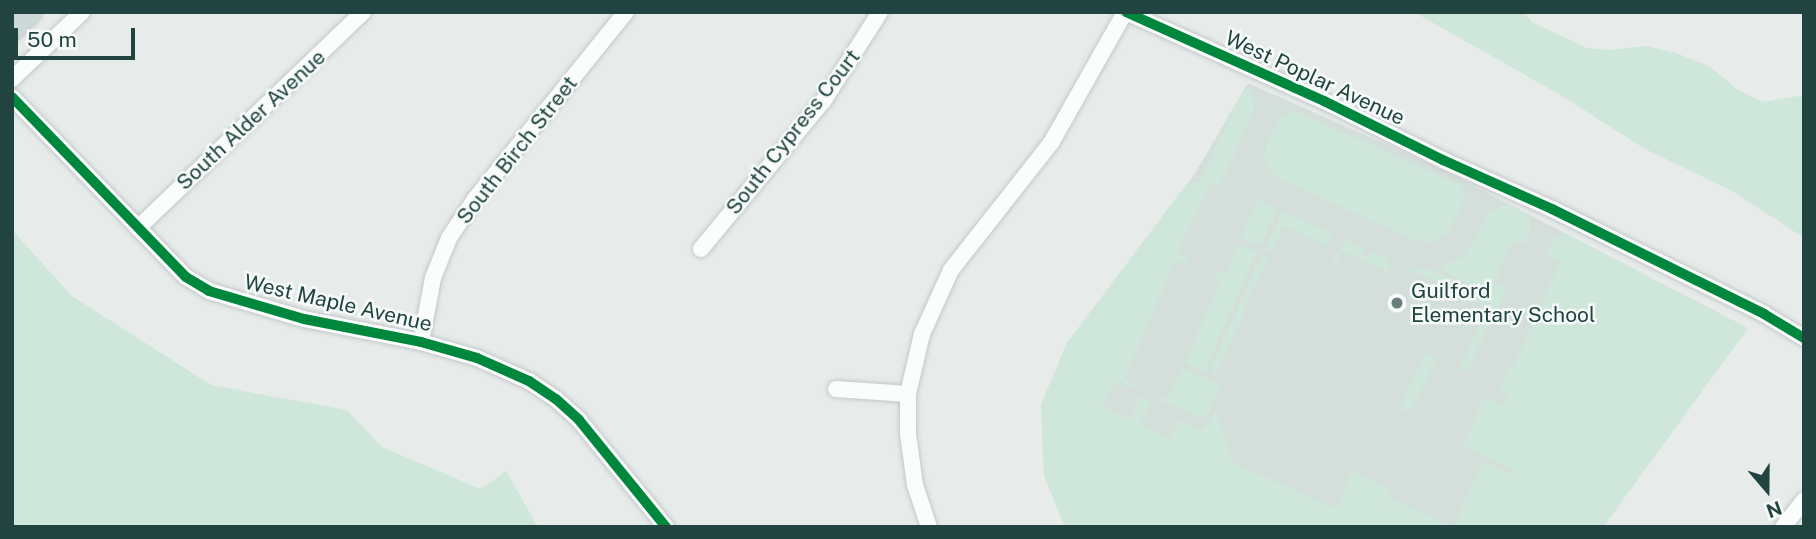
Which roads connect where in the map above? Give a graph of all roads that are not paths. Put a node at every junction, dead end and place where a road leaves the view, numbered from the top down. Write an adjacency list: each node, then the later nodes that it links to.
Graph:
1 (29, 12): 7 (main road)
2 (82, 12): 8 (street)
3 (363, 12): 10 (street, South Alder Avenue)
4 (626, 12): 13 (street, South Birch Street)
5 (880, 12): 11 (street, South Cypress Court)
6 (1126, 12): 12 (street, West Poplar Avenue); 15 (street)
7 (12, 28)
8 (12, 79)
9 (12, 97): 10 (street, West Maple Avenue)
10 (138, 228): 13 (street, West Maple Avenue)
11 (701, 248)
12 (1804, 338)
13 (421, 342): 17 (street, West Maple Avenue)
14 (836, 389): 15 (street)
15 (908, 394): 18 (street)
16 (1804, 500): 19 (street)
17 (666, 527)
18 (929, 527)
19 (1783, 527)

